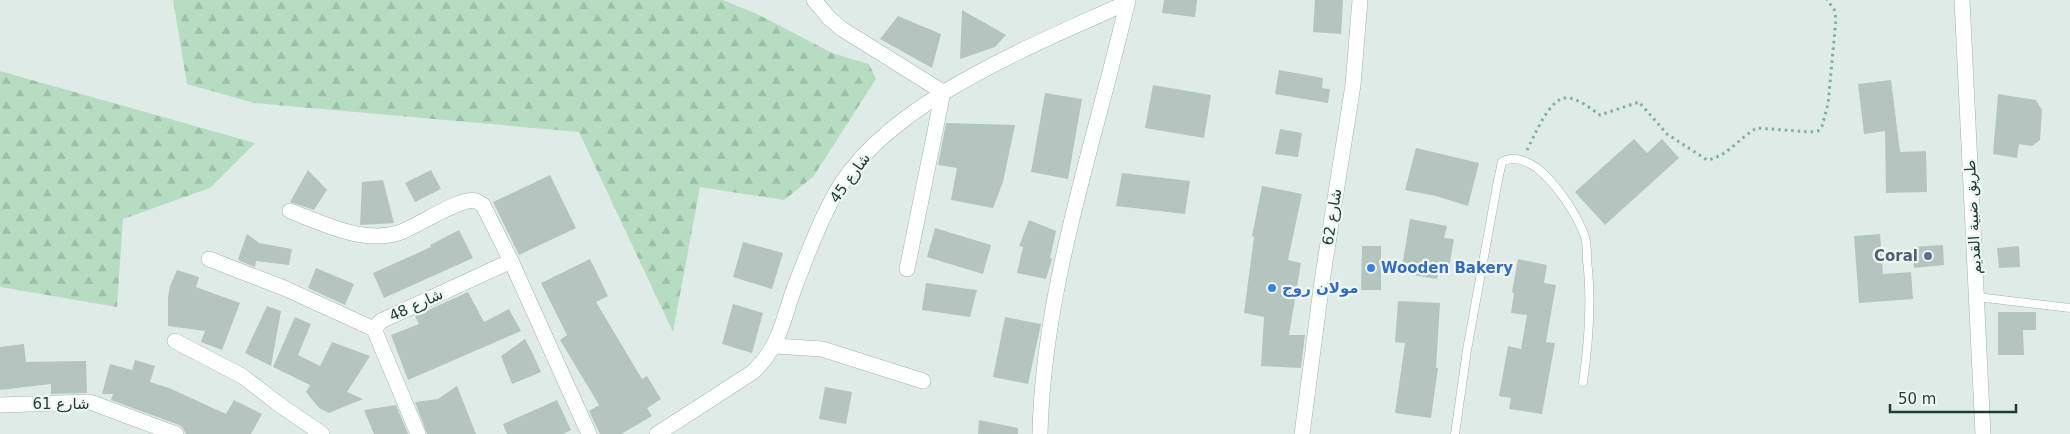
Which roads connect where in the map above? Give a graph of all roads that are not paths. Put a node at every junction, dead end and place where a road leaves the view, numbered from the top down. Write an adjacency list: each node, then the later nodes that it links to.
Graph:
1 (814, 0): 5 (street)
2 (1360, 0): 24 (street, شارع 62)
3 (1962, 0): 10 (street, طريق ضبية القديم)
4 (1128, 1): 5 (street, شارع 45); 23 (street)
5 (943, 92): 9 (street); 14 (street, شارع 45)
6 (290, 211): 8 (street)
7 (209, 259): 12 (street)
8 (510, 261): 12 (street, شارع 48); 21 (street)
9 (907, 269)
10 (1977, 297): 11 (lane); 26 (street, طريق ضبية القديم)
11 (2070, 308)
12 (374, 329): 20 (street, شارع 48)
13 (175, 342): 19 (street)
14 (775, 346): 15 (street); 22 (street, شارع 45)
15 (923, 381)
16 (1583, 382): 25 (lane)
17 (0, 405): 18 (street, شارع 61)
18 (176, 434)
19 (322, 434)
20 (418, 434)
21 (589, 434)
22 (657, 434)
23 (1040, 434)
24 (1302, 434)
25 (1455, 434)
26 (1983, 434)

